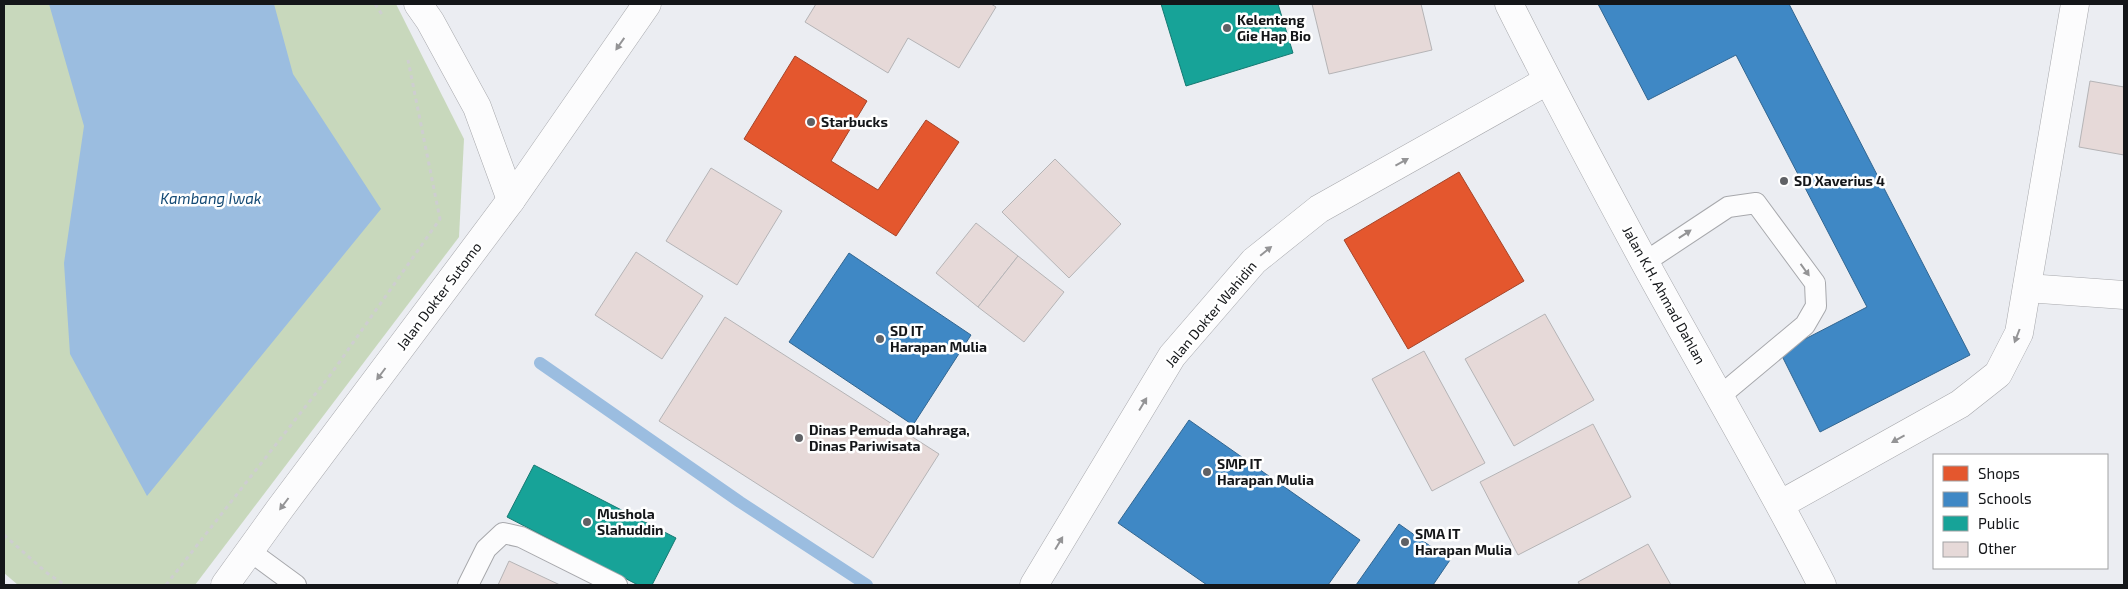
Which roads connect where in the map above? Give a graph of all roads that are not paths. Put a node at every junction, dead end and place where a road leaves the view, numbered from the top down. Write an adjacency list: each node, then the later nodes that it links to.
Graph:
1 (418, 4): 6 (street)
2 (647, 4): 6 (street, Jalan Dokter Sutomo, one-way to 6)
3 (1508, 4): 5 (street, Jalan K.H. Ahmad Dahlan)
4 (2075, 4): 8 (street)
5 (1547, 81): 7 (street, Jalan K.H. Ahmad Dahlan); 17 (street, Jalan Dokter Wahidin, one-way to 5)
6 (511, 200): 12 (street, Jalan Dokter Sutomo, one-way to 12)
7 (1645, 262): 10 (street, Jalan K.H. Ahmad Dahlan); 10 (lane, one-way to 10)
8 (2027, 288): 9 (street); 11 (street, one-way to 11)
9 (2124, 295)
10 (1720, 396): 11 (street, Jalan K.H. Ahmad Dahlan)
11 (1781, 504): 18 (street, Jalan K.H. Ahmad Dahlan)
12 (251, 552): 13 (street, Jalan Dokter Sutomo); 14 (lane)
13 (225, 585)
14 (296, 585)
15 (468, 585): 16 (lane)
16 (617, 585)
17 (1034, 585)
18 (1822, 585)

